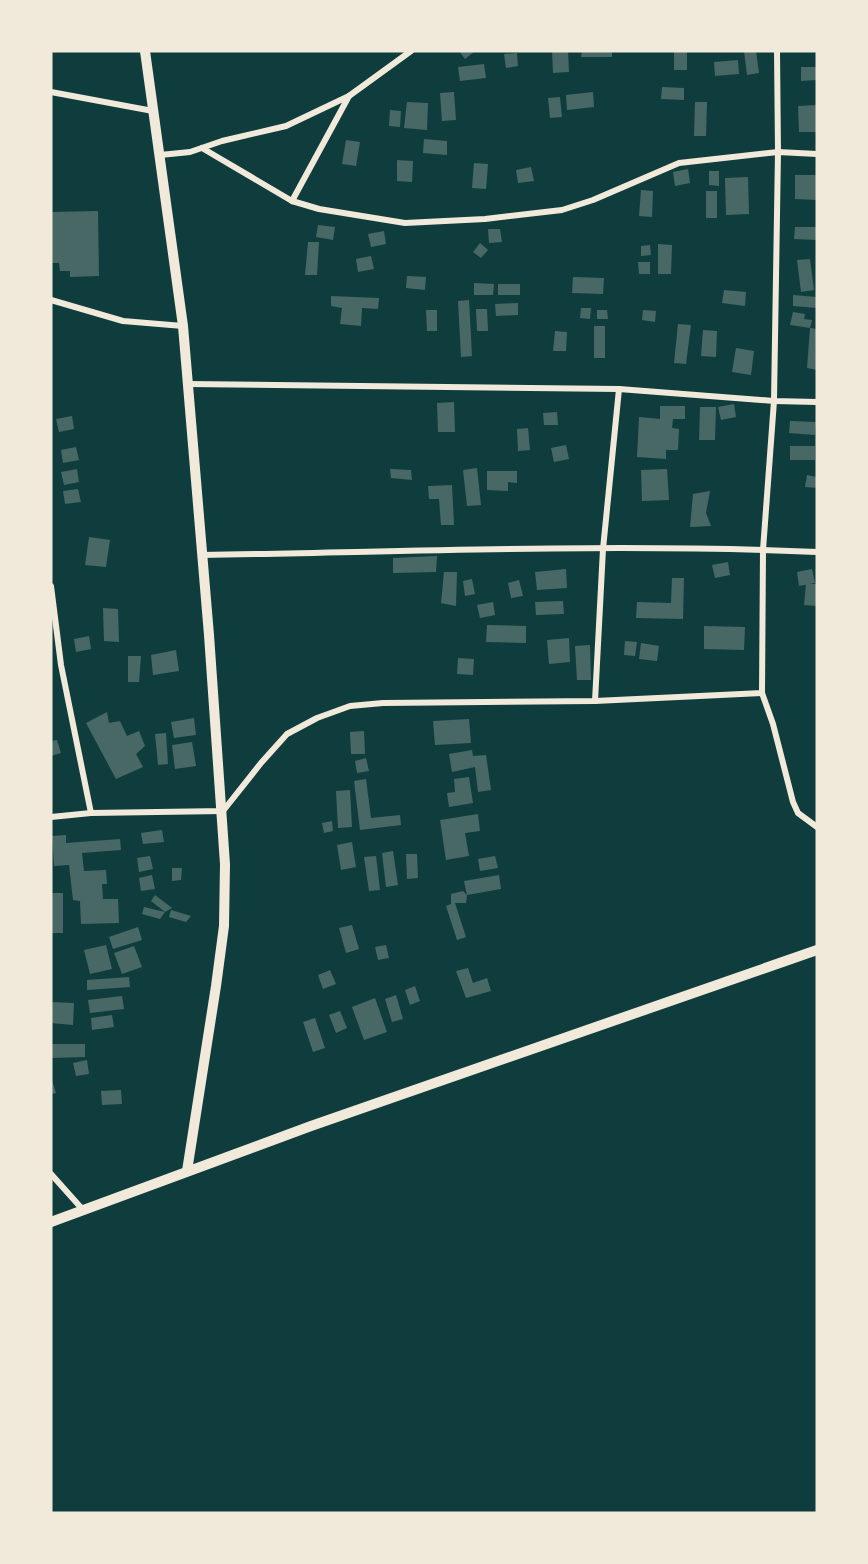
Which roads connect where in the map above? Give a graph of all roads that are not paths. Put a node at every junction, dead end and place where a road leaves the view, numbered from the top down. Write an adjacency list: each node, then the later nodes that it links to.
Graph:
1 (145, 51): 6 (street)
2 (411, 51): 5 (street)
3 (777, 51): 8 (street)
4 (51, 92): 6 (street)
5 (350, 96): 7 (street); 11 (street)
6 (154, 111): 10 (street)
7 (202, 148): 10 (street); 11 (street)
8 (778, 152): 9 (street); 11 (street); 16 (street)
9 (817, 154)
10 (160, 155): 13 (street)
11 (292, 201)
12 (51, 300): 13 (street)
13 (183, 326): 14 (street)
14 (188, 384): 15 (street); 21 (street)
15 (619, 389): 16 (street); 18 (street)
16 (774, 401): 17 (street); 19 (street)
17 (817, 402)
18 (603, 549): 19 (street); 21 (street); 24 (street)
19 (763, 550): 20 (street); 23 (street)
20 (817, 552)
21 (202, 555): 25 (street)
22 (51, 586): 26 (street)
23 (762, 693): 24 (street); 28 (street)
24 (595, 701): 25 (street)
25 (223, 811): 26 (street); 30 (street)
26 (91, 813): 27 (street)
27 (51, 817)
28 (817, 827)
29 (817, 950): 30 (street)
30 (187, 1171): 32 (street)
31 (51, 1174): 32 (street)
32 (84, 1211): 33 (street)
33 (51, 1222)

